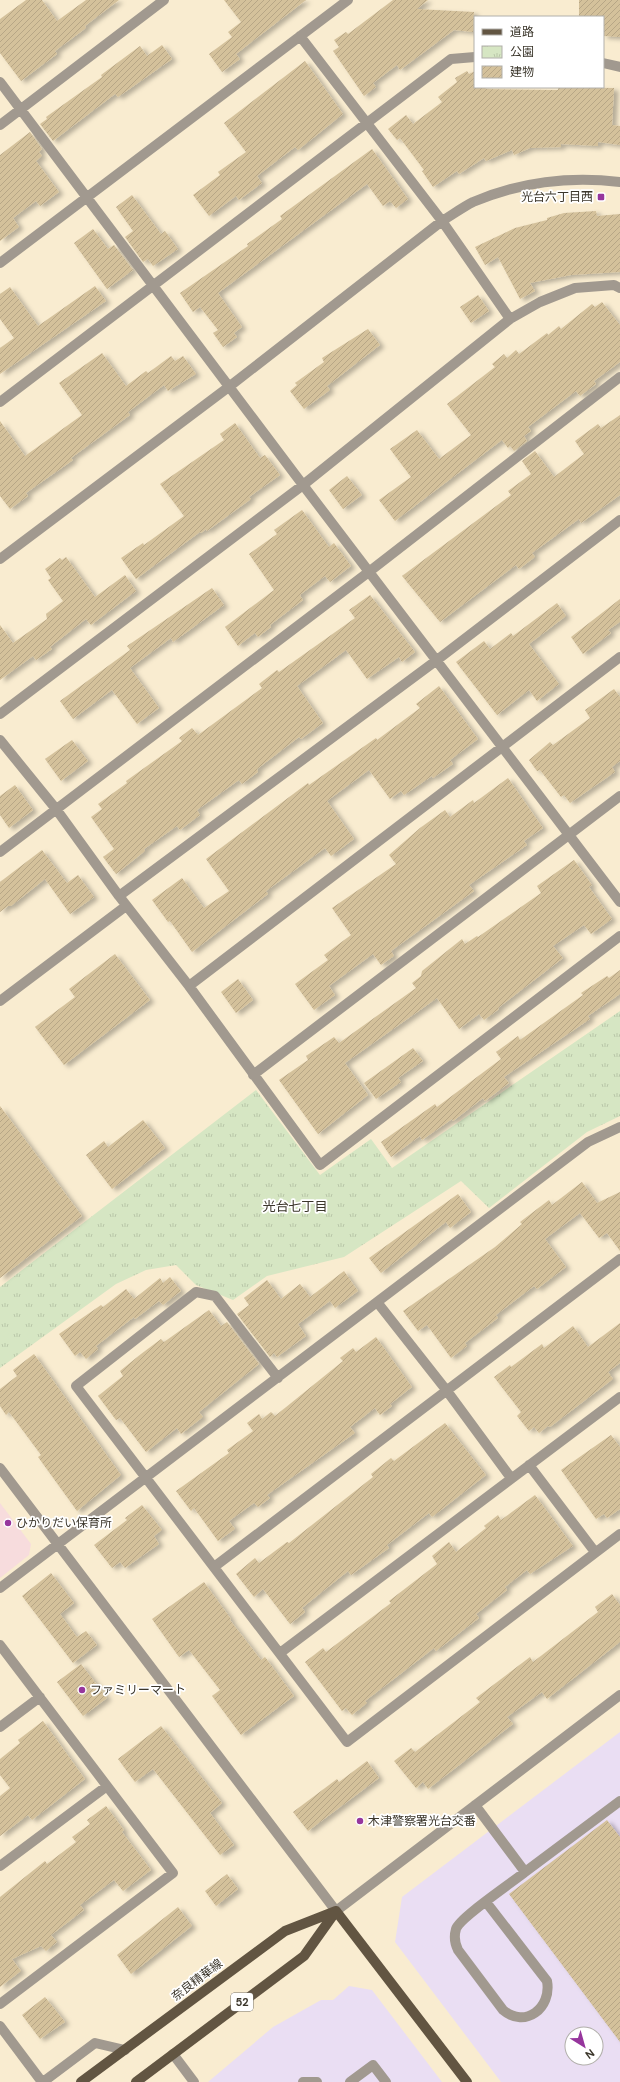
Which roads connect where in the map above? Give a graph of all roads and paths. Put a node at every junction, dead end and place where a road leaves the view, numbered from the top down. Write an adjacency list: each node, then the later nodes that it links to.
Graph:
1 (164, 0): 8 (street)
2 (348, 0): 3 (street)
3 (300, 36): 9 (street); 12 (street)
4 (474, 58): 9 (street)
5 (604, 63): 6 (street)
6 (620, 67)
7 (0, 82): 8 (street)
8 (21, 109): 10 (street); 12 (street)
9 (367, 124): 13 (street); 15 (street)
10 (0, 125)
11 (620, 182): 13 (street)
12 (88, 197): 14 (street); 15 (street)
13 (442, 221): 17 (street); 19 (street)
14 (0, 263)
15 (154, 285): 19 (street); 20 (street)
16 (620, 288): 17 (street)
17 (510, 319): 21 (street)
18 (620, 377): 24 (street)
19 (230, 386): 21 (street); 23 (street)
20 (0, 402)
21 (303, 485): 24 (street); 27 (street)
22 (620, 520): 26 (street)
23 (0, 559)
24 (370, 571): 26 (street); 31 (street)
25 (620, 657): 29 (street)
26 (436, 660): 29 (street); 34 (street)
27 (0, 714)
28 (0, 740): 31 (street)
29 (503, 748): 32 (street); 38 (street)
30 (620, 796): 32 (street)
31 (56, 809): 33 (street); 34 (street)
32 (569, 836): 35 (street); 40 (street)
33 (0, 852)
34 (119, 896): 36 (street)
35 (620, 902)
36 (126, 906): 38 (street); 39 (street)
37 (620, 936): 40 (street)
38 (189, 986): 40 (street)
39 (0, 1001)
40 (253, 1075)
41 (620, 1127): 43 (street)
42 (620, 1259): 45 (street)
43 (377, 1302): 44 (street); 45 (street)
44 (278, 1378): 49 (street); 49 (street)
45 (447, 1391): 50 (street); 54 (street)
46 (620, 1397): 47 (street)
47 (530, 1466): 50 (street); 53 (street)
48 (0, 1468): 52 (street)
49 (146, 1477): 52 (street); 54 (street)
50 (511, 1478): 57 (street)
51 (620, 1534): 53 (street)
52 (58, 1544): 55 (street); 67 (street)
53 (595, 1552): 57 (street)
54 (214, 1567): 57 (street)
55 (0, 1588)
56 (0, 1644): 59 (street)
57 (280, 1653)
58 (620, 1695): 63 (street)
59 (40, 1697): 60 (street); 61 (street)
60 (0, 1727)
61 (107, 1786): 64 (street); 68 (street)
62 (620, 1801): 65 (street)
63 (475, 1805): 65 (street); 67 (street)
64 (0, 1866)
65 (525, 1872): 66 (street)
66 (486, 1902): 66 (street)
67 (336, 1912): 70 (main road, 奈良精華線 / 52); 71 (main road, 52); 80 (main road)
68 (0, 2004)
69 (0, 2026): 72 (street)
70 (125, 2050): 72 (street); 73 (main road, 奈良精華線 / 52)
71 (173, 2054): 74 (main road, 52); 75 (street)
72 (42, 2082)
73 (81, 2082)
74 (136, 2082)
75 (194, 2082)
76 (303, 2082): 77 (street)
77 (317, 2082)
78 (350, 2082): 79 (street)
79 (386, 2082)
80 (467, 2082)

